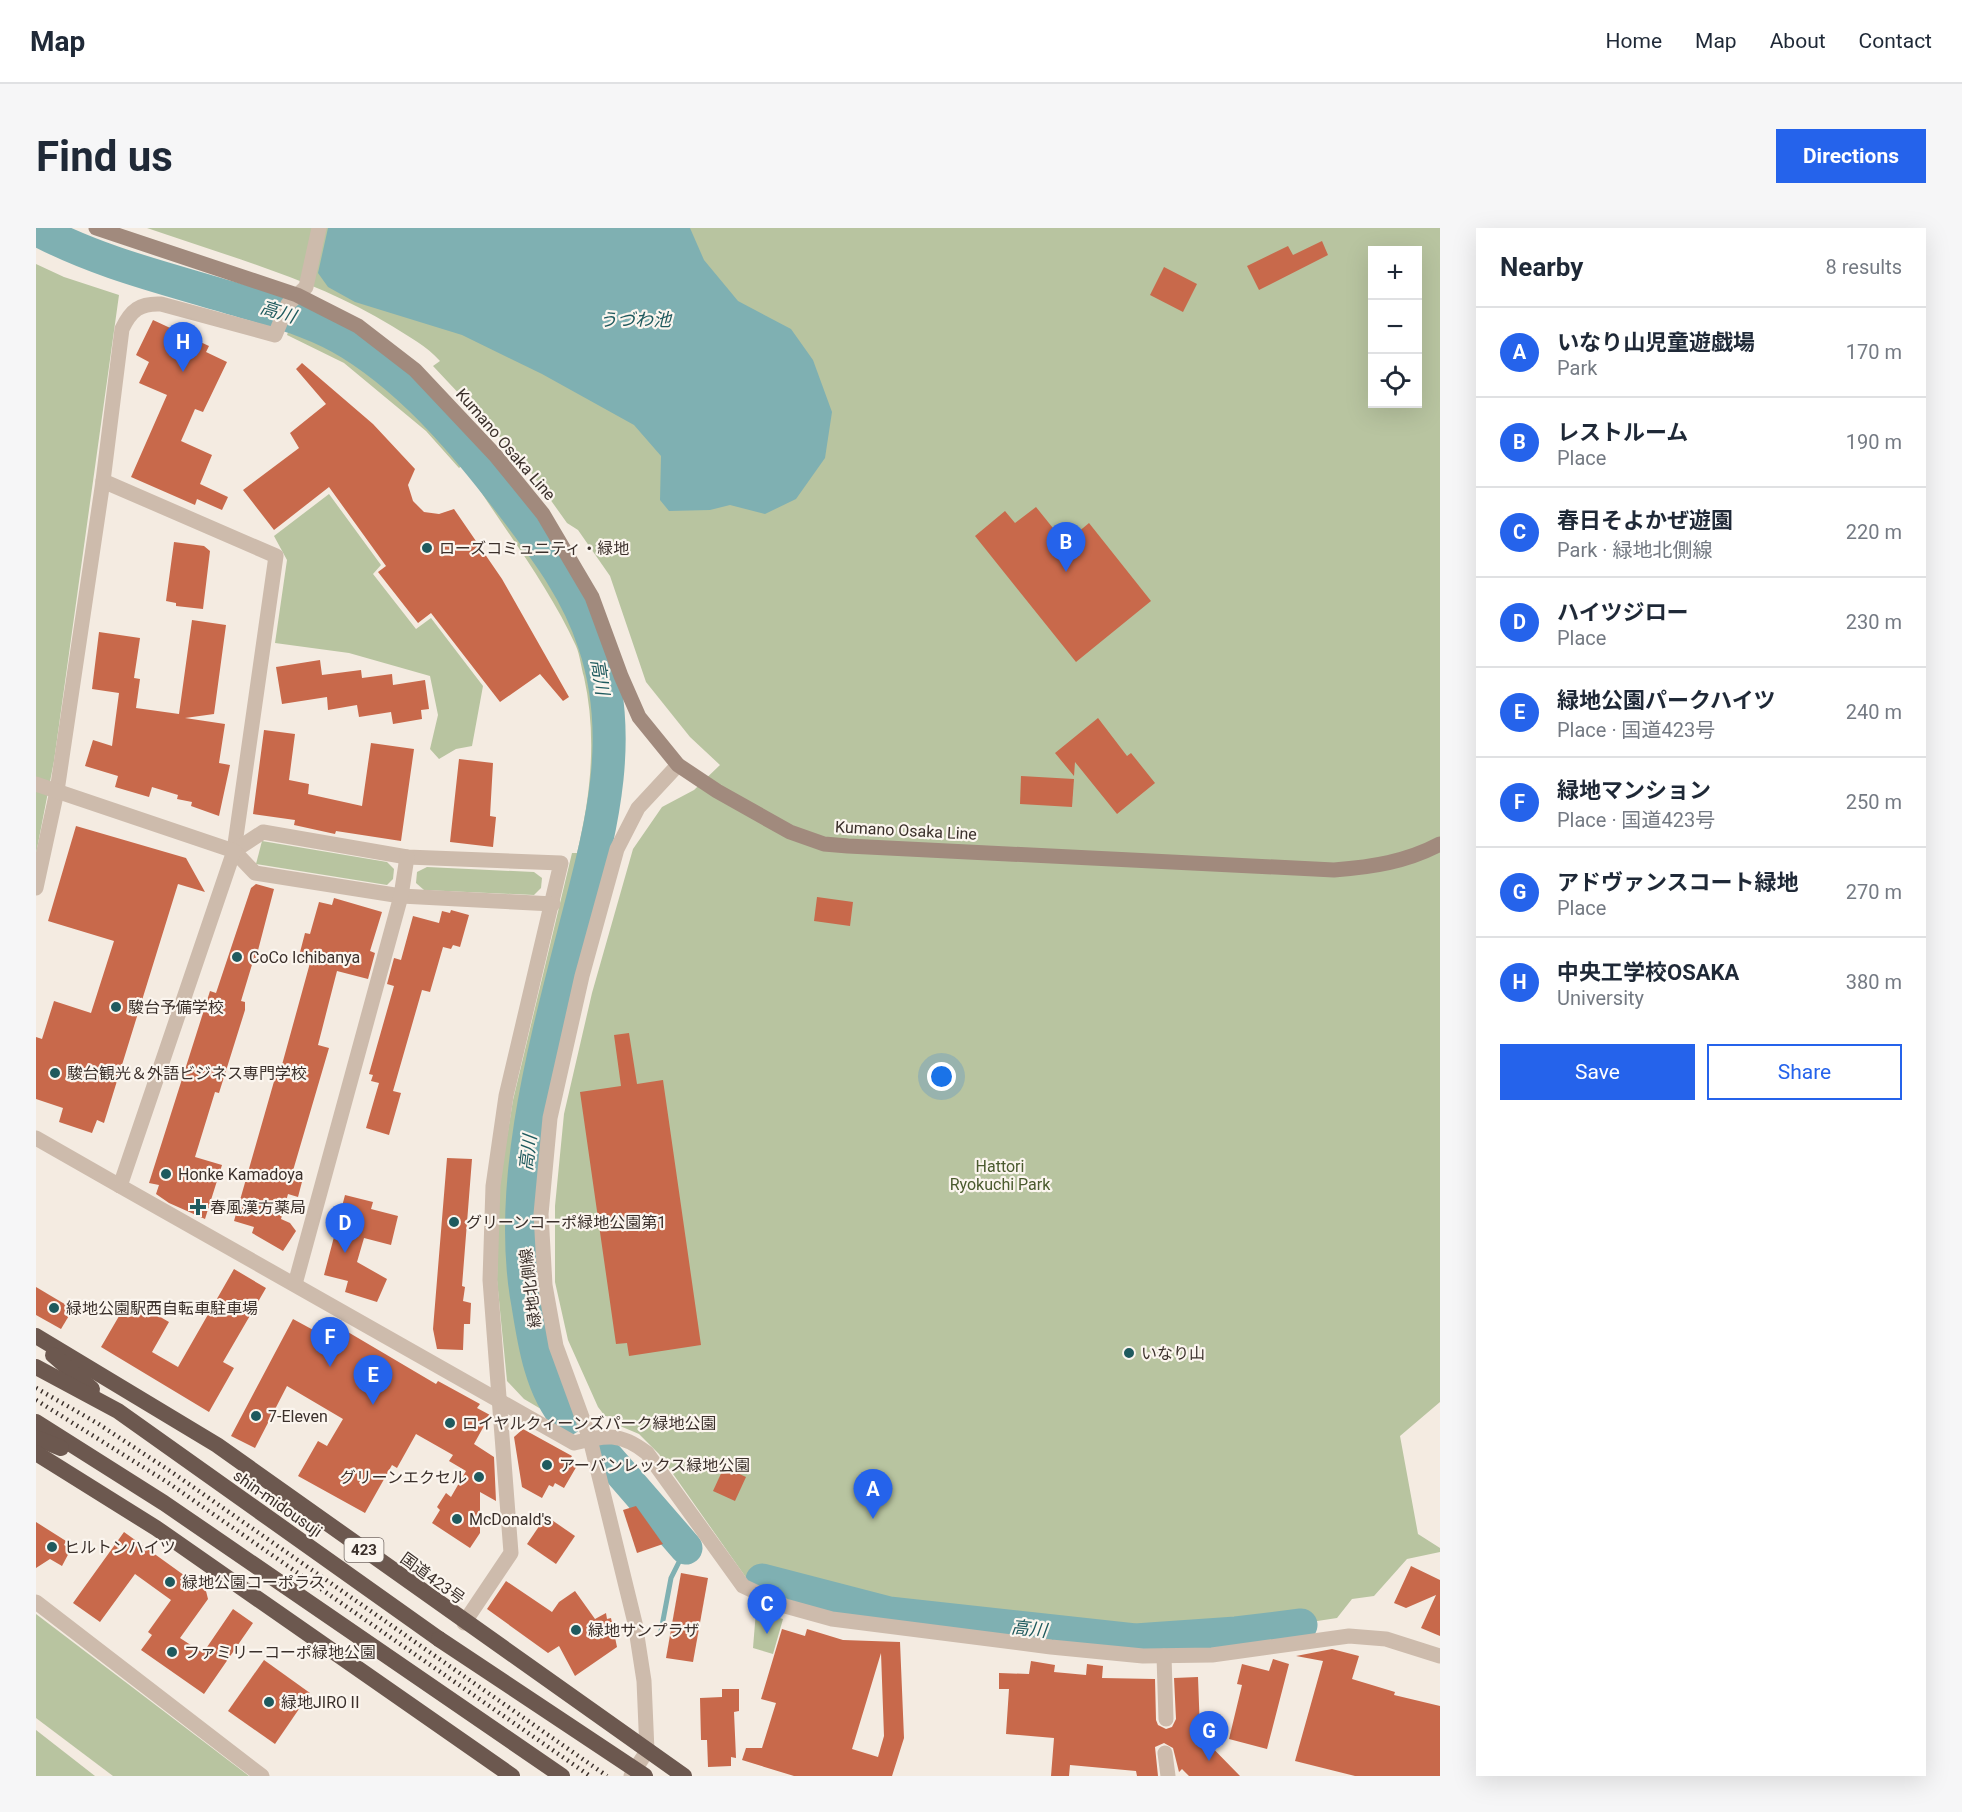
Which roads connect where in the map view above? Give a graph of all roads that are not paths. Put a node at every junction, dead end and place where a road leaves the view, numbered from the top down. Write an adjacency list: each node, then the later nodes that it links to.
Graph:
1 (96, 228): 4 (main road, Kumano Osaka Line)
2 (312, 228): 4 (street)
3 (319, 228): 4 (street)
4 (292, 299): 5 (street); 6 (main road, Kumano Osaka Line)
5 (103, 481): 8 (street); 10 (street)
6 (678, 765): 9 (main road, Kumano Osaka Line); 24 (street, 緑地北側線)
7 (36, 784): 8 (street)
8 (57, 791): 10 (street); 12 (street)
9 (1440, 844)
10 (234, 851): 11 (street); 13 (street); 16 (street)
11 (407, 858): 13 (street); 14 (street)
12 (36, 888)
13 (402, 896): 14 (street); 17 (street)
14 (553, 904): 20 (street)
15 (36, 1138): 16 (street)
16 (120, 1186): 17 (street)
17 (295, 1284): 20 (street)
18 (36, 1339): 21 (highway); 28 (highway, 国道423号 / 423)
19 (36, 1367): 21 (highway, shin-midousuji / 423)
20 (501, 1402): 24 (street); 28 (street)
21 (118, 1411): 38 (highway, shin-midousuji / 423, bridge)
22 (36, 1422): 26 (highway)
23 (36, 1438): 26 (highway)
24 (590, 1439): 29 (street); 32 (street, 緑地北側線)
25 (36, 1452): 35 (highway)
26 (93, 1460): 36 (highway)
27 (36, 1602): 34 (street)
28 (464, 1623): 32 (highway, 国道423号 / 423)
29 (1164, 1656): 30 (street); 31 (street)
30 (1440, 1656)
31 (1166, 1719)
32 (647, 1751): 37 (street); 39 (highway, 国道423号 / 423)
33 (1165, 1753): 40 (street)
34 (262, 1776)
35 (512, 1776)
36 (562, 1776)
37 (631, 1776)
38 (645, 1776)
39 (684, 1776)
40 (1168, 1776)

